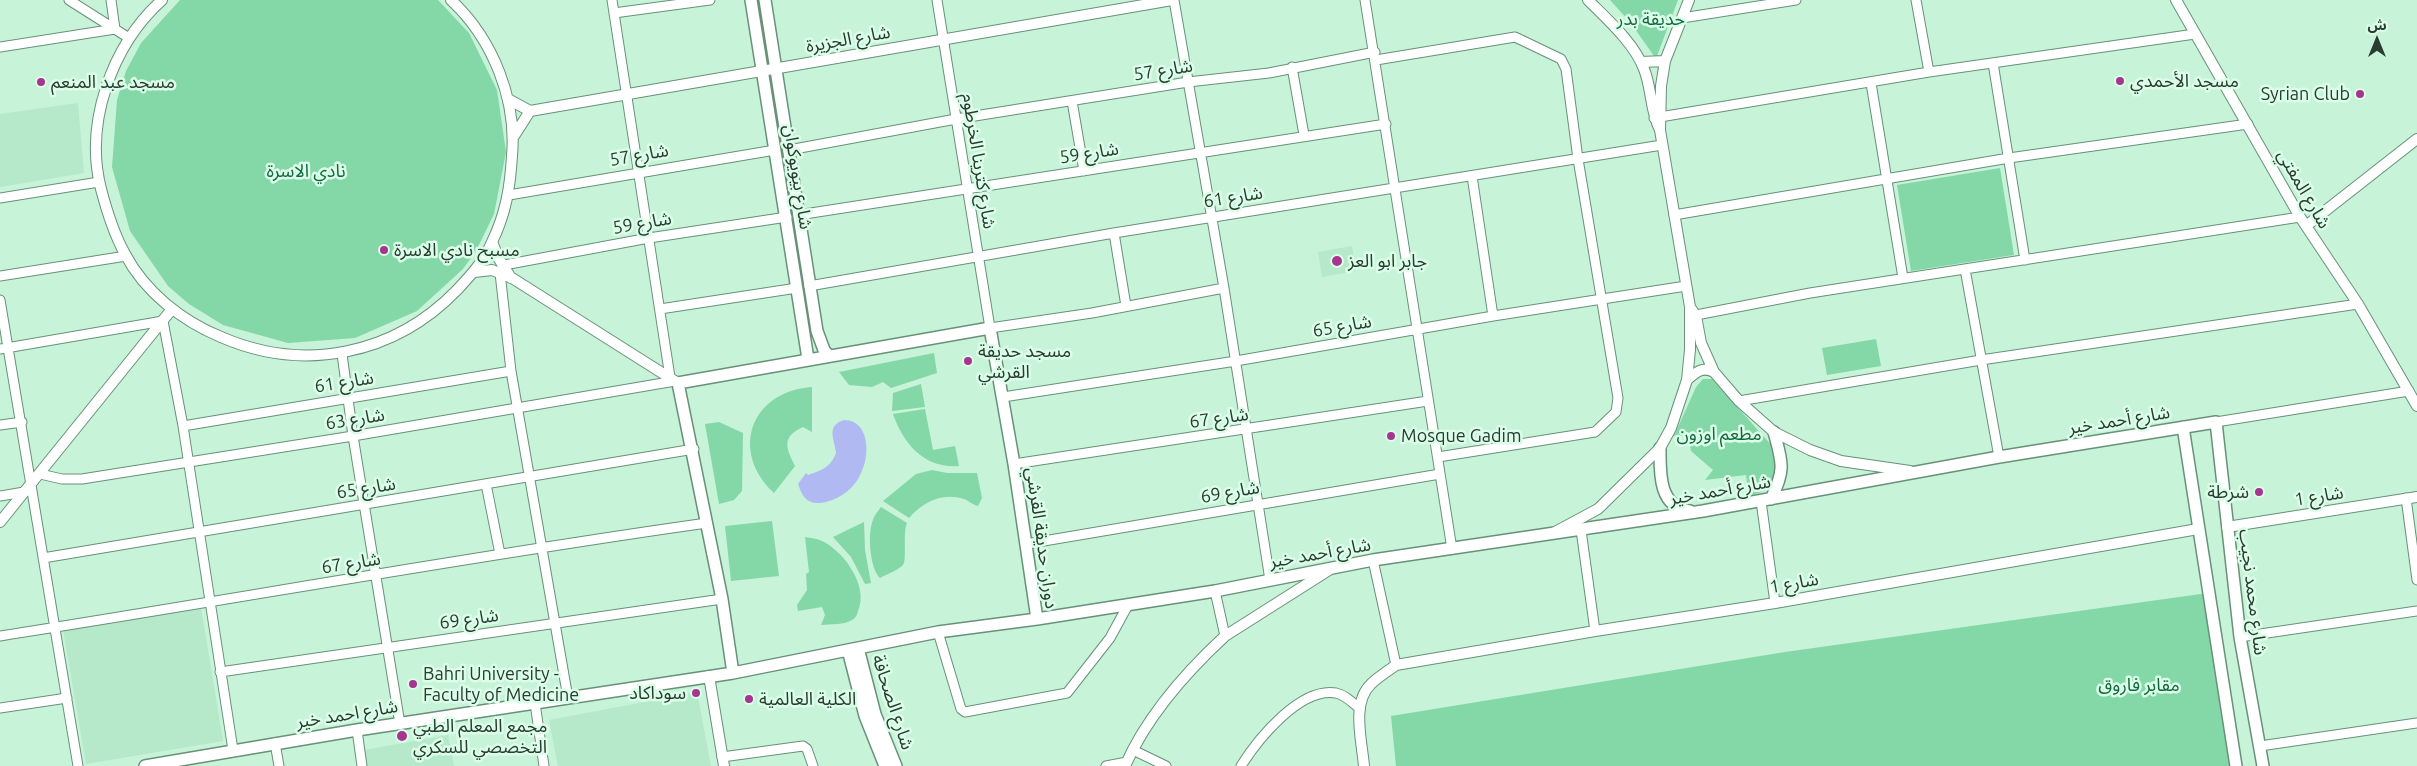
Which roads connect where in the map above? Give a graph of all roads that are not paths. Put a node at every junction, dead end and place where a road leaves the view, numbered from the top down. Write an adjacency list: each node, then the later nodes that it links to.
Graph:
1 (69, 0): 19 (street)
2 (110, 0): 19 (street)
3 (162, 0): 21 (street)
4 (612, 0): 17 (street)
5 (710, 0): 17 (street)
6 (751, 0): 31 (main road, شارع بيويوكوان)
7 (765, 0): 29 (main road, شارع بيويوكوان)
8 (937, 0): 22 (street, شارع كترينا الخرطوم)
9 (1173, 0): 22 (street, شارع الجزيرة); 32 (street)
10 (1365, 0): 24 (street)
11 (1588, 0): 26 (street)
12 (1689, 0): 18 (street)
13 (1796, 0): 18 (street)
14 (1916, 0): 30 (street)
15 (2176, 0): 20 (street, شارع المفتي)
16 (454, 1): 35 (street)
17 (614, 14): 34 (street)
18 (1682, 18): 25 (street)
19 (114, 29): 21 (street); 23 (street)
20 (2195, 34): 27 (street); 41 (street, شارع المفتي)
21 (129, 38): 55 (street)
22 (943, 40): 29 (street, شارع الجزيرة); 39 (street, شارع كترينا الخرطوم)
23 (0, 47)
24 (1376, 56): 28 (street, شارع 57); 40 (street); 50 (street, شارع 57)
25 (1665, 61): 26 (street); 38 (street)
26 (1641, 62): 38 (street)
27 (1993, 63): 30 (street); 49 (street)
28 (1292, 67): 32 (street, شارع 57); 42 (street)
29 (777, 68): 31 (street, شارع الجزيرة); 47 (main road, شارع بيويوكوان)
30 (1929, 72): 33 (street)
31 (762, 73): 34 (street, شارع الجزيرة); 46 (main road, شارع بيويوكوان)
32 (1188, 82): 36 (street, شارع 57); 48 (street)
33 (1871, 84): 38 (street); 54 (street)
34 (626, 96): 37 (street, شارع الجزيرة); 52 (street)
35 (508, 99): 37 (street); 43 (street)
36 (1072, 101): 39 (street, شارع 57); 51 (street)
37 (530, 112): 43 (street)
38 (1658, 117): 45 (street)
39 (956, 119): 47 (street, شارع 57); 57 (street, شارع كترينا الخرطوم)
40 (1386, 124): 42 (street, شارع 59); 56 (street)
41 (2248, 124): 49 (street); 63 (street, شارع المفتي)
42 (1304, 135): 48 (street, شارع 59)
43 (514, 136): 58 (street)
44 (2417, 139): 64 (street)
45 (1662, 145): 50 (street, شارع 61); 60 (street)
46 (775, 150): 52 (street, شارع 57); 61 (main road, شارع بيويوكوان)
47 (788, 150): 61 (main road, شارع بيويوكوان)
48 (1200, 153): 51 (street, شارع 59); 62 (street)
49 (2010, 158): 54 (street); 70 (street)
50 (1578, 159): 53 (street, شارع 61); 80 (street)
51 (1084, 171): 57 (street, شارع 59)
52 (638, 172): 58 (street, شارع 57); 66 (street)
53 (1472, 176): 56 (street, شارع 61); 87 (street)
54 (1888, 178): 60 (street); 75 (street)
55 (99, 182): 59 (street); 68 (street)
56 (1394, 188): 62 (street, شارع 61); 90 (street)
57 (967, 189): 61 (street, شارع 59); 69 (street, شارع كترينا الخرطوم)
58 (509, 195): 67 (street)
59 (0, 198)
60 (1674, 215): 77 (street)
61 (792, 216): 66 (street, شارع 59); 76 (main road, شارع بيويوكوان); 78 (main road, شارع بيويوكوان)
62 (1212, 217): 65 (street, شارع 61); 79 (street)
63 (2300, 217): 64 (street, شارع المفتي); 70 (street)
64 (2306, 226): 82 (street, شارع المفتي)
65 (1114, 233): 69 (street, شارع 61); 83 (street)
66 (650, 238): 71 (street, شارع 59); 85 (street)
67 (492, 242): 71 (street); 73 (street)
68 (126, 256): 74 (street); 84 (street)
69 (979, 258): 76 (street, شارع 61); 89 (street, شارع كترينا الخرطوم)
70 (2024, 260): 72 (street)
71 (502, 269): 73 (street); 97 (street); 99 (street)
72 (1965, 269): 75 (street); 95 (street)
73 (474, 272): 92 (street)
74 (0, 276)
75 (1903, 278): 86 (street)
76 (809, 286): 93 (main road, شارع بيويوكوان)
77 (1686, 286): 80 (street, شارع 65); 86 (street)
78 (797, 288): 85 (street); 94 (main road, شارع بيويوكوان)
79 (1224, 288): 83 (street); 96 (street)
80 (1601, 299): 87 (street, شارع 65); 118 (street)
81 (0, 300): 91 (street)
82 (2358, 304): 95 (street); 101 (street, شارع المفتي)
83 (1126, 306): 89 (street)
84 (172, 309): 88 (street); 92 (street)
85 (660, 309): 99 (street)
86 (1691, 313): 98 (street); 100 (street)
87 (1493, 316): 90 (street, شارع 65)
88 (163, 321): 91 (street); 111 (street); 123 (street)
89 (990, 328): 93 (main road); 102 (main road, دوران حديقة القرشي)
90 (1417, 329): 96 (street, شارع 65); 104 (street)
91 (4, 348): 108 (street)
92 (342, 354): 103 (street)
93 (830, 356): 94 (main road)
94 (808, 359): 99 (main road)
95 (1981, 360): 105 (street); 119 (street)
96 (1236, 361): 102 (street, شارع 65); 113 (street)
97 (511, 371): 103 (street, شارع 61); 107 (street)
98 (1714, 372): 100 (street); 105 (street)
99 (675, 380): 107 (street, شارع 63); 117 (main road)
100 (1687, 380): 116 (street)
101 (2409, 391): 106 (street, شارع المفتي); 109 (street, شارع أحمد خير)
102 (1003, 397): 121 (main road, دوران حديقة القرشي)
103 (348, 398): 111 (street, شارع 61); 115 (street)
104 (1428, 401): 113 (street, شارع 67); 118 (street)
105 (1739, 401): 114 (street)
106 (2417, 406)
107 (518, 408): 115 (street, شارع 63); 125 (street)
108 (22, 422): 110 (street); 127 (street)
109 (2216, 422): 112 (main road, شارع أحمد خير); 136 (main road, شارع محمد نجيب)
110 (0, 425)
111 (183, 426): 120 (street)
112 (2183, 428): 119 (main road, شارع أحمد خير); 137 (main road)
113 (1246, 430): 121 (street, شارع 67); 131 (street)
114 (1774, 432): 122 (street); 130 (main road)
115 (353, 436): 120 (street, شارع 63); 132 (street)
116 (1660, 448): 133 (main road); 140 (street)
117 (694, 449): 125 (street, شارع 65); 135 (main road)
118 (1438, 457): 124 (street)
119 (1999, 457): 122 (main road, شارع أحمد خير)
120 (188, 462): 123 (street, شارع 63); 139 (street)
121 (1014, 464): 141 (main road, دوران حديقة القرشي)
122 (1924, 472): 130 (main road, شارع أحمد خير)
123 (40, 474): 127 (street)
124 (1440, 474): 131 (street, شارع 69); 143 (street)
125 (531, 477): 126 (street, شارع 65); 142 (street)
126 (486, 484): 132 (street, شارع 65); 144 (street)
127 (27, 488): 128 (street); 134 (street); 145 (street)
128 (0, 496)
129 (2412, 497): 136 (street, شارع 1); 150 (street)
130 (1766, 500): 133 (main road, شارع أحمد خير); 154 (street)
131 (1257, 503): 141 (street, شارع 69); 149 (street)
132 (364, 504): 139 (street, شارع 65); 148 (street)
133 (1703, 511): 138 (main road, شارع أحمد خير)
134 (0, 522)
135 (707, 523): 142 (street, شارع 67); 152 (main road)
136 (2227, 527): 164 (main road, شارع محمد نجيب)
137 (2198, 529): 154 (street, شارع 1); 198 (main road)
138 (1581, 530): 140 (main road, شارع أحمد خير); 160 (street)
139 (199, 532): 145 (street, شارع 65); 153 (street)
140 (1547, 536): 143 (main road, شارع أحمد خير)
141 (1026, 544): 157 (main road, دوران حديقة القرشي)
142 (542, 546): 144 (street, شارع 67); 158 (street)
143 (1452, 549): 146 (main road, شارع أحمد خير)
144 (500, 554): 148 (street, شارع 67)
145 (43, 558): 159 (street)
146 (1373, 560): 147 (main road, شارع أحمد خير); 167 (street)
147 (1332, 568): 149 (main road, شارع أحمد خير); 163 (street)
148 (377, 576): 153 (street, شارع 67); 165 (street)
149 (1270, 580): 151 (main road, شارع أحمد خير)
150 (2417, 580)
151 (1215, 591): 155 (main road, شارع أحمد خير); 163 (street)
152 (722, 599): 158 (street, شارع 69); 169 (main road)
153 (209, 601): 159 (street, شارع 67); 168 (street)
154 (1775, 603): 160 (street, شارع 1)
155 (1128, 605): 157 (main road, شارع أحمد خير); 161 (street)
156 (2417, 611): 164 (street)
157 (1037, 619): 161 (main road, دوران حديقة القرشي)
158 (555, 622): 165 (street, شارع 69); 172 (street)
159 (55, 627): 162 (street, شارع 67); 171 (street)
160 (1595, 630): 167 (street, شارع 1)
161 (938, 632): 166 (main road, دوران حديقة القرشي)
162 (0, 636)
163 (1225, 636): 182 (street)
164 (2240, 637): 180 (main road, شارع محمد نجيب)
165 (389, 647): 168 (street, شارع 69); 177 (street)
166 (853, 649): 169 (main road, دوران حديقة القرشي); 192 (main road, شارع الصحافة); 193 (main road, شارع الصحافة)
167 (1396, 665): 175 (street)
168 (220, 672): 181 (street)
169 (733, 673): 170 (main road, شارع احمد خير)
170 (709, 676): 172 (main road, شارع احمد خير); 183 (street)
171 (67, 698): 174 (street); 186 (street)
172 (568, 698): 173 (main road, شارع احمد خير)
173 (534, 703): 177 (main road, شارع احمد خير); 190 (street)
174 (0, 708)
175 (1359, 708): 196 (street); 197 (street)
176 (2417, 723): 180 (street)
177 (400, 724): 178 (main road, شارع احمد خير)
178 (357, 730): 179 (main road, شارع احمد خير); 189 (street)
179 (276, 743): 181 (main road, شارع احمد خير); 188 (street)
180 (2260, 746): 199 (main road, شارع محمد نجيب)
181 (233, 750): 184 (main road, شارع احمد خير)
182 (1133, 750): 185 (street); 195 (street)
183 (723, 762): 191 (street)
184 (180, 763): 187 (main road, شارع احمد خير)
185 (1126, 764): 194 (street)
186 (78, 766)
187 (145, 766)
188 (279, 766)
189 (362, 766)
190 (544, 766)
191 (813, 766)
192 (885, 766)
193 (896, 766)
194 (1106, 766)
195 (1166, 766)
196 (1242, 766)
197 (1364, 766)
198 (2236, 766)
199 (2263, 766)

